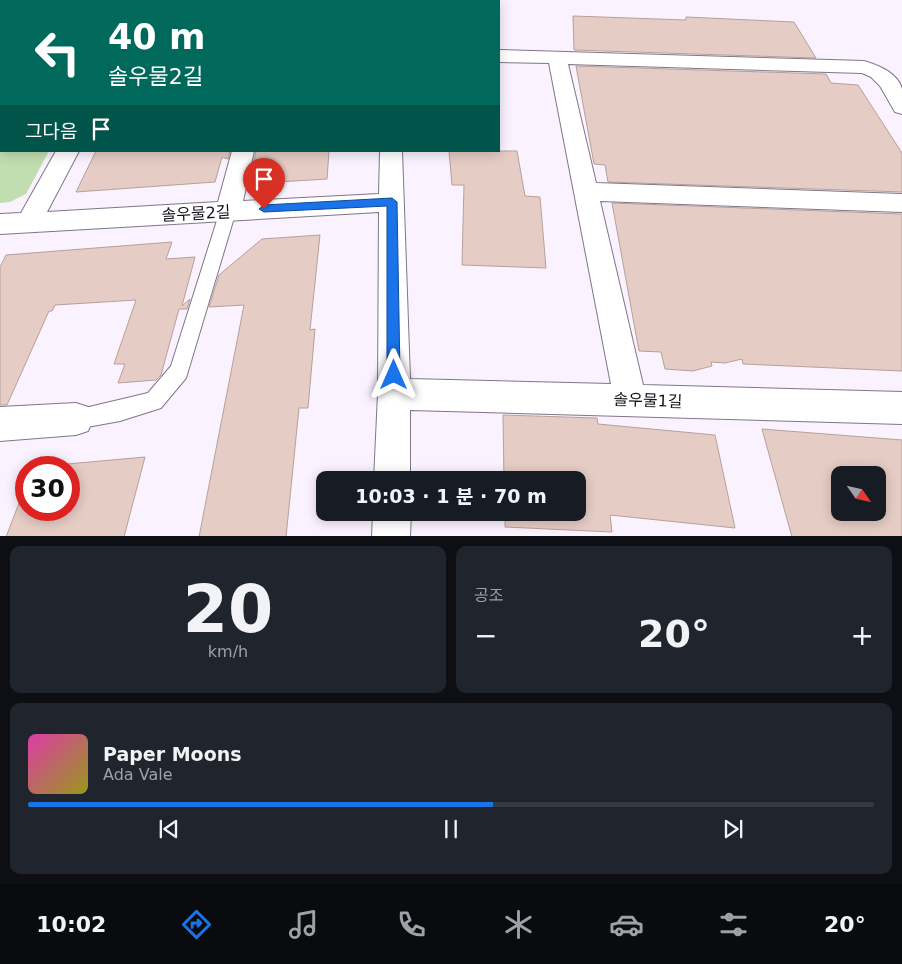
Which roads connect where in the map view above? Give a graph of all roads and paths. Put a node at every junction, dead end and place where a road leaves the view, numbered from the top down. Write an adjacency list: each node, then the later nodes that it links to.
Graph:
1 (500, 56): 2 (street)
2 (557, 57): 3 (street); 7 (street)
3 (902, 107)
4 (67, 152): 11 (street)
5 (243, 152): 10 (street)
6 (391, 152): 8 (street)
7 (587, 192): 9 (street); 14 (street)
8 (392, 202): 10 (street, 솔우물2길); 13 (street)
9 (902, 203)
10 (228, 210): 11 (street, 솔우물2길); 16 (lane)
11 (28, 223): 12 (street, 솔우물2길)
12 (0, 224)
13 (394, 394): 14 (street, 솔우물1길); 18 (street)
14 (630, 400): 15 (street, 솔우물1길)
15 (902, 408)
16 (76, 419): 17 (street)
17 (0, 424)
18 (392, 471)
19 (392, 521): 20 (street)
20 (391, 536)

